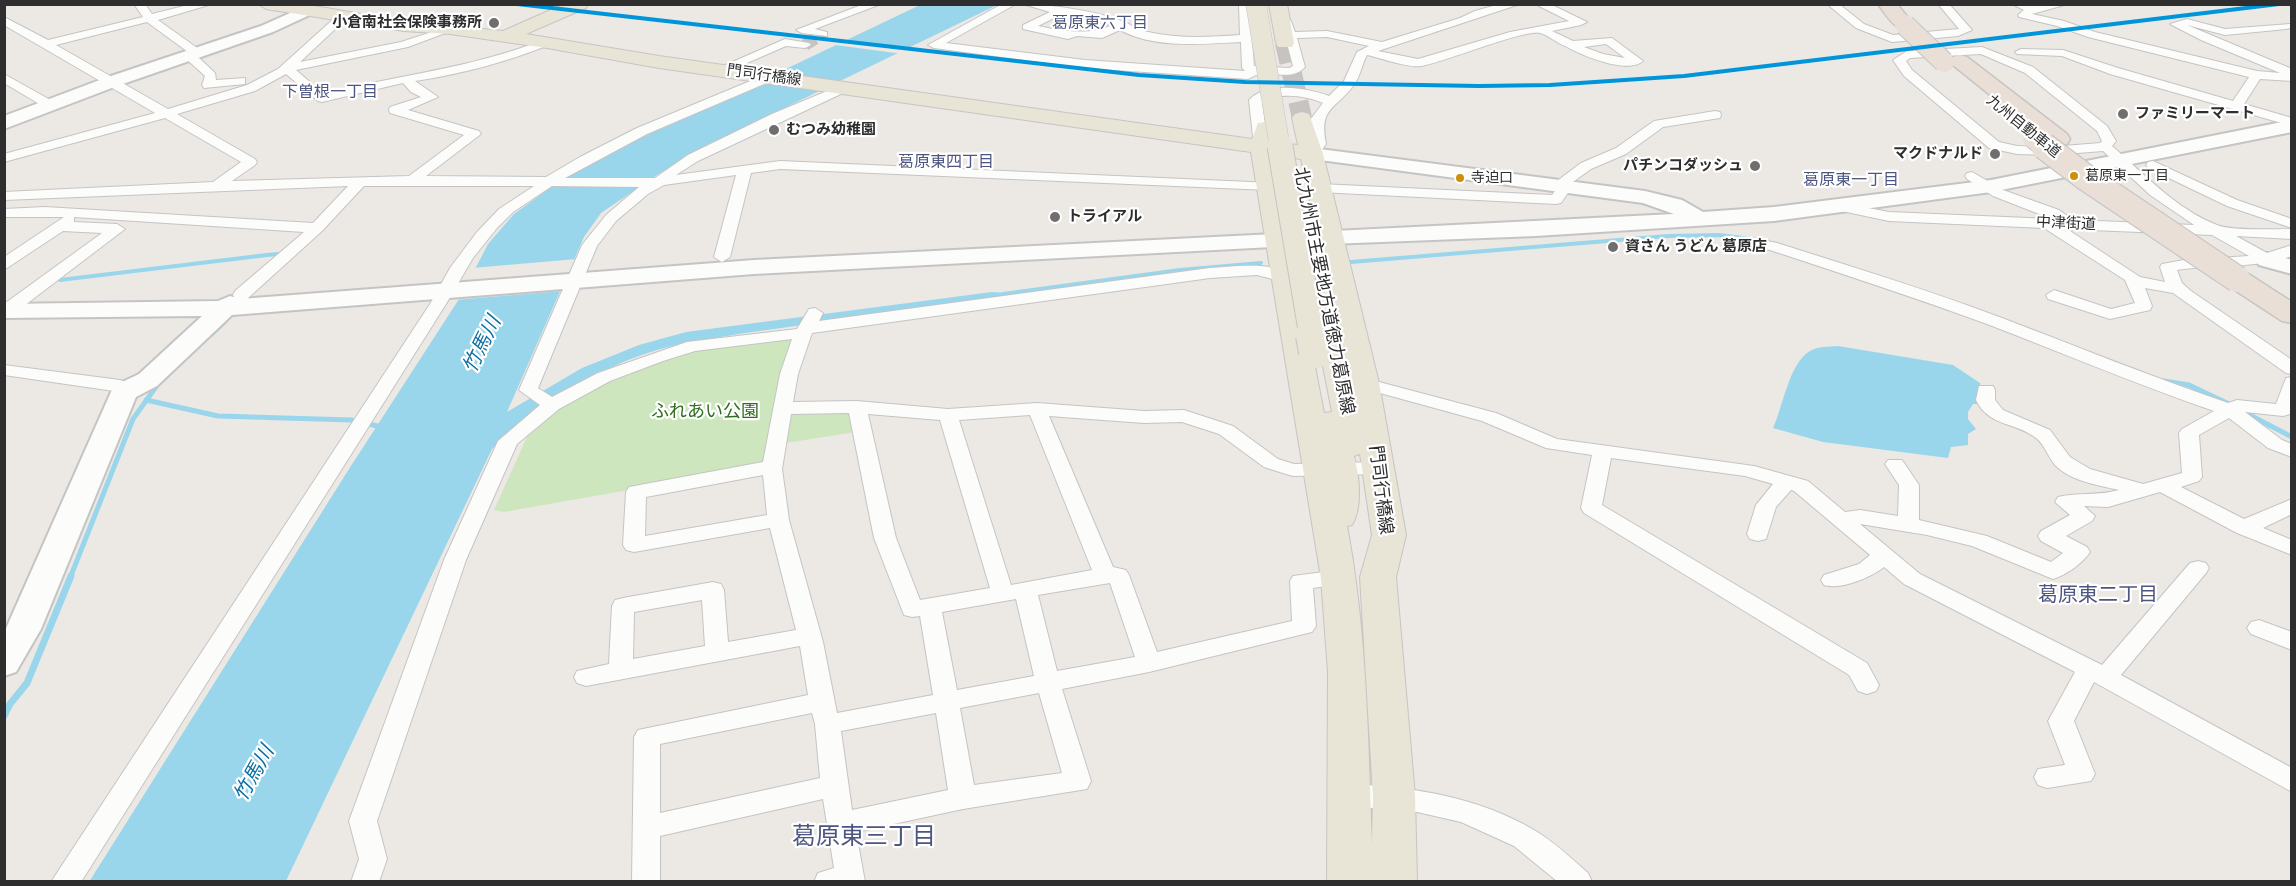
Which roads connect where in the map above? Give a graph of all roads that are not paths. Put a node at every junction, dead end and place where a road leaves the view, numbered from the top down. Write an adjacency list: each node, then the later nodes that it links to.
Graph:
1 (140, 4): 25 (street)
2 (207, 4): 25 (street)
3 (266, 4): 21 (main road, 門司行橋線)
4 (580, 4): 36 (main road)
5 (876, 4): 35 (street)
6 (1011, 4): 50 (street)
7 (1028, 4): 22 (street)
8 (1246, 4): 38 (main road)
9 (1256, 4): 111 (main road, 北九州市主要地方道徳力葛原線, bridge)
10 (1268, 4): 111 (main road, 北九州市主要地方道徳力葛原線)
11 (1279, 4): 37 (main road)
12 (1515, 4): 42 (street)
13 (1540, 4): 32 (street)
14 (1832, 4): 17 (street)
15 (1887, 4): 29 (highway, 九州自動車道)
16 (1902, 4): 29 (highway, 九州自動車道)
17 (1943, 4)
18 (2017, 4): 20 (street)
19 (2063, 4): 20 (street)
20 (2032, 9): 51 (street)
21 (308, 10): 24 (main road, 門司行橋線); 46 (street)
22 (1060, 11): 23 (street); 33 (street)
23 (1081, 15): 26 (street); 33 (street)
24 (343, 16): 31 (main road, 門司行橋線); 48 (street)
25 (150, 19): 40 (street); 46 (street)
26 (1102, 19): 30 (street); 34 (street)
27 (4, 20): 40 (street)
28 (2286, 20): 52 (street)
29 (1913, 24): 47 (highway, 九州自動車道, bridge)
30 (1120, 25): 34 (street); 38 (street)
31 (450, 29): 36 (main road, 門司行橋線); 48 (street)
32 (1541, 29): 43 (street); 44 (street)
33 (1048, 32): 34 (street)
34 (1076, 33)
35 (823, 34)
36 (505, 36): 39 (main road, 門司行橋線)
37 (1288, 39): 42 (street); 50 (street)
38 (1251, 41): 50 (street)
39 (547, 42): 49 (main road, 門司行橋線); 55 (street)
40 (47, 44): 56 (street)
41 (805, 45): 49 (street)
42 (1380, 45): 44 (street)
43 (1572, 45)
44 (1365, 51): 58 (street)
45 (2020, 52): 60 (street)
46 (192, 54): 48 (street); 56 (street)
47 (1952, 61): 99 (highway, 九州自動車道); 99 (highway, 九州自動車道, bridge)
48 (286, 68): 55 (street); 61 (street)
49 (720, 70): 54 (main road, 門司行橋線)
50 (1252, 71)
51 (2256, 75): 52 (street); 60 (street)
52 (2292, 75)
53 (4, 78): 59 (street)
54 (755, 78): 57 (main road, 門司行橋線); 76 (street)
55 (406, 79): 73 (street)
56 (111, 82): 59 (street); 61 (street)
57 (846, 89): 67 (main road, 門司行橋線); 77 (street)
58 (1331, 102): 67 (street); 69 (street)
59 (50, 105): 66 (street)
60 (2236, 106): 65 (street)
61 (165, 114): 70 (street); 78 (street)
62 (1715, 115): 80 (street)
63 (1302, 118): 69 (main road)
64 (1269, 119): 67 (main road)
65 (2287, 120): 68 (street)
66 (4, 123)
67 (1262, 146): 69 (main road, 門司行橋線); 79 (main road, 門司行橋線)
68 (2112, 152): 68 (street); 75 (street); 91 (street)
69 (1312, 154): 80 (street); 81 (main road, 門司行橋線)
70 (4, 158)
71 (2153, 165): 94 (street)
72 (745, 169): 77 (street); 79 (street); 96 (street)
73 (412, 180): 74 (street); 76 (street)
74 (361, 181): 78 (street); 90 (street)
75 (1979, 181): 83 (street); 86 (street); 88 (street)
76 (549, 182): 77 (street); 103 (street)
77 (654, 183): 100 (street)
78 (216, 186): 82 (street)
79 (1268, 186): 93 (main road, 門司行橋線)
80 (1565, 187): 81 (street); 86 (street)
81 (1320, 188): 92 (main road, 門司行橋線)
82 (7, 198)
83 (1842, 207): 86 (street); 87 (street, 中津街道)
84 (4, 213): 85 (street)
85 (78, 213): 89 (street); 90 (street)
86 (1695, 215): 92 (street)
87 (2047, 223): 88 (street, 中津街道); 102 (street)
88 (2069, 224): 91 (street, 中津街道)
89 (60, 226): 97 (street); 108 (street)
90 (317, 228): 107 (street)
91 (2216, 230): 94 (street, 中津街道); 99 (street)
92 (1330, 232): 93 (street); 115 (main road, 門司行橋線)
93 (1278, 235): 96 (street); 100 (street); 101 (main road, 門司行橋線)
94 (2291, 236): 99 (street)
95 (1762, 245): 122 (street)
96 (722, 257): 100 (street)
97 (4, 265)
98 (2292, 267): 99 (street)
99 (2254, 272): 104 (street); 106 (highway, 九州自動車道); 109 (highway, 九州自動車道)
100 (575, 274): 103 (street); 118 (street)
101 (1284, 277): 110 (street); 128 (main road, 門司行橋線)
102 (2134, 281): 104 (street); 105 (street)
103 (452, 285): 107 (street); 167 (street)
104 (2178, 289): 112 (street)
105 (2054, 295)
106 (2292, 298)
107 (232, 301): 108 (street); 117 (street)
108 (10, 305)
109 (2292, 315)
110 (808, 325): 118 (street); 120 (street)
111 (1324, 351): 128 (main road, 北九州市主要地方道徳力葛原線)
112 (2292, 369)
113 (4, 370): 117 (street)
114 (2292, 382): 122 (street)
115 (1364, 383): 124 (street); 128 (main road, 門司行橋線)
116 (1986, 390): 130 (street)
117 (124, 392): 149 (street)
118 (552, 405): 168 (street)
119 (857, 407): 120 (street); 123 (street); 144 (street)
120 (783, 408): 127 (street)
121 (1037, 409): 123 (street); 128 (street); 140 (street)
122 (2230, 410): 125 (street); 130 (street)
123 (948, 415): 143 (street)
124 (1603, 451): 129 (street); 155 (street)
125 (2292, 451)
126 (1895, 464): 134 (street)
127 (772, 467): 133 (street); 133 (street)
128 (1349, 469): 141 (main road, 北九州市主要地方道徳力葛原線); 141 (main road, 門司行橋線)
129 (1787, 482): 132 (street); 136 (street)
130 (2151, 487): 134 (street); 135 (street)
131 (2292, 506): 135 (street)
132 (1841, 519): 134 (street); 138 (street)
133 (778, 520): 146 (street)
134 (1908, 525)
135 (2244, 528): 137 (street)
136 (1758, 534)
137 (2292, 548)
138 (1884, 555): 142 (street); 152 (street)
139 (2198, 568): 152 (street)
140 (1105, 575): 143 (street); 150 (street)
141 (1358, 577): 150 (street); 161 (main road, 門司行橋線); 162 (main road, 門司行橋線)
142 (1832, 580)
143 (1014, 592): 144 (street); 154 (street)
144 (930, 606): 156 (street)
145 (2259, 628): 147 (street)
146 (809, 636): 148 (street); 157 (street)
147 (2292, 642)
148 (717, 653): 151 (street); 151 (street)
149 (4, 663)
150 (1149, 663): 154 (street)
151 (621, 670): 153 (street)
152 (2097, 672): 158 (street); 159 (street)
153 (586, 677)
154 (1048, 682): 156 (street); 163 (street)
155 (1867, 685)
156 (946, 701): 157 (street); 163 (street)
157 (825, 713): 160 (street); 165 (street)
158 (2047, 777)
159 (2292, 781)
160 (834, 786): 164 (street); 165 (street)
161 (1350, 795): 162 (street); 170 (main road, 門司行橋線)
162 (1394, 796): 171 (main road, 門司行橋線); 172 (street)
163 (963, 798): 164 (street)
164 (841, 824): 166 (street)
165 (646, 828): 169 (street)
166 (843, 880)
167 (65, 882)
168 (365, 882)
169 (646, 882)
170 (1350, 882)
171 (1394, 882)
172 (1578, 882)

